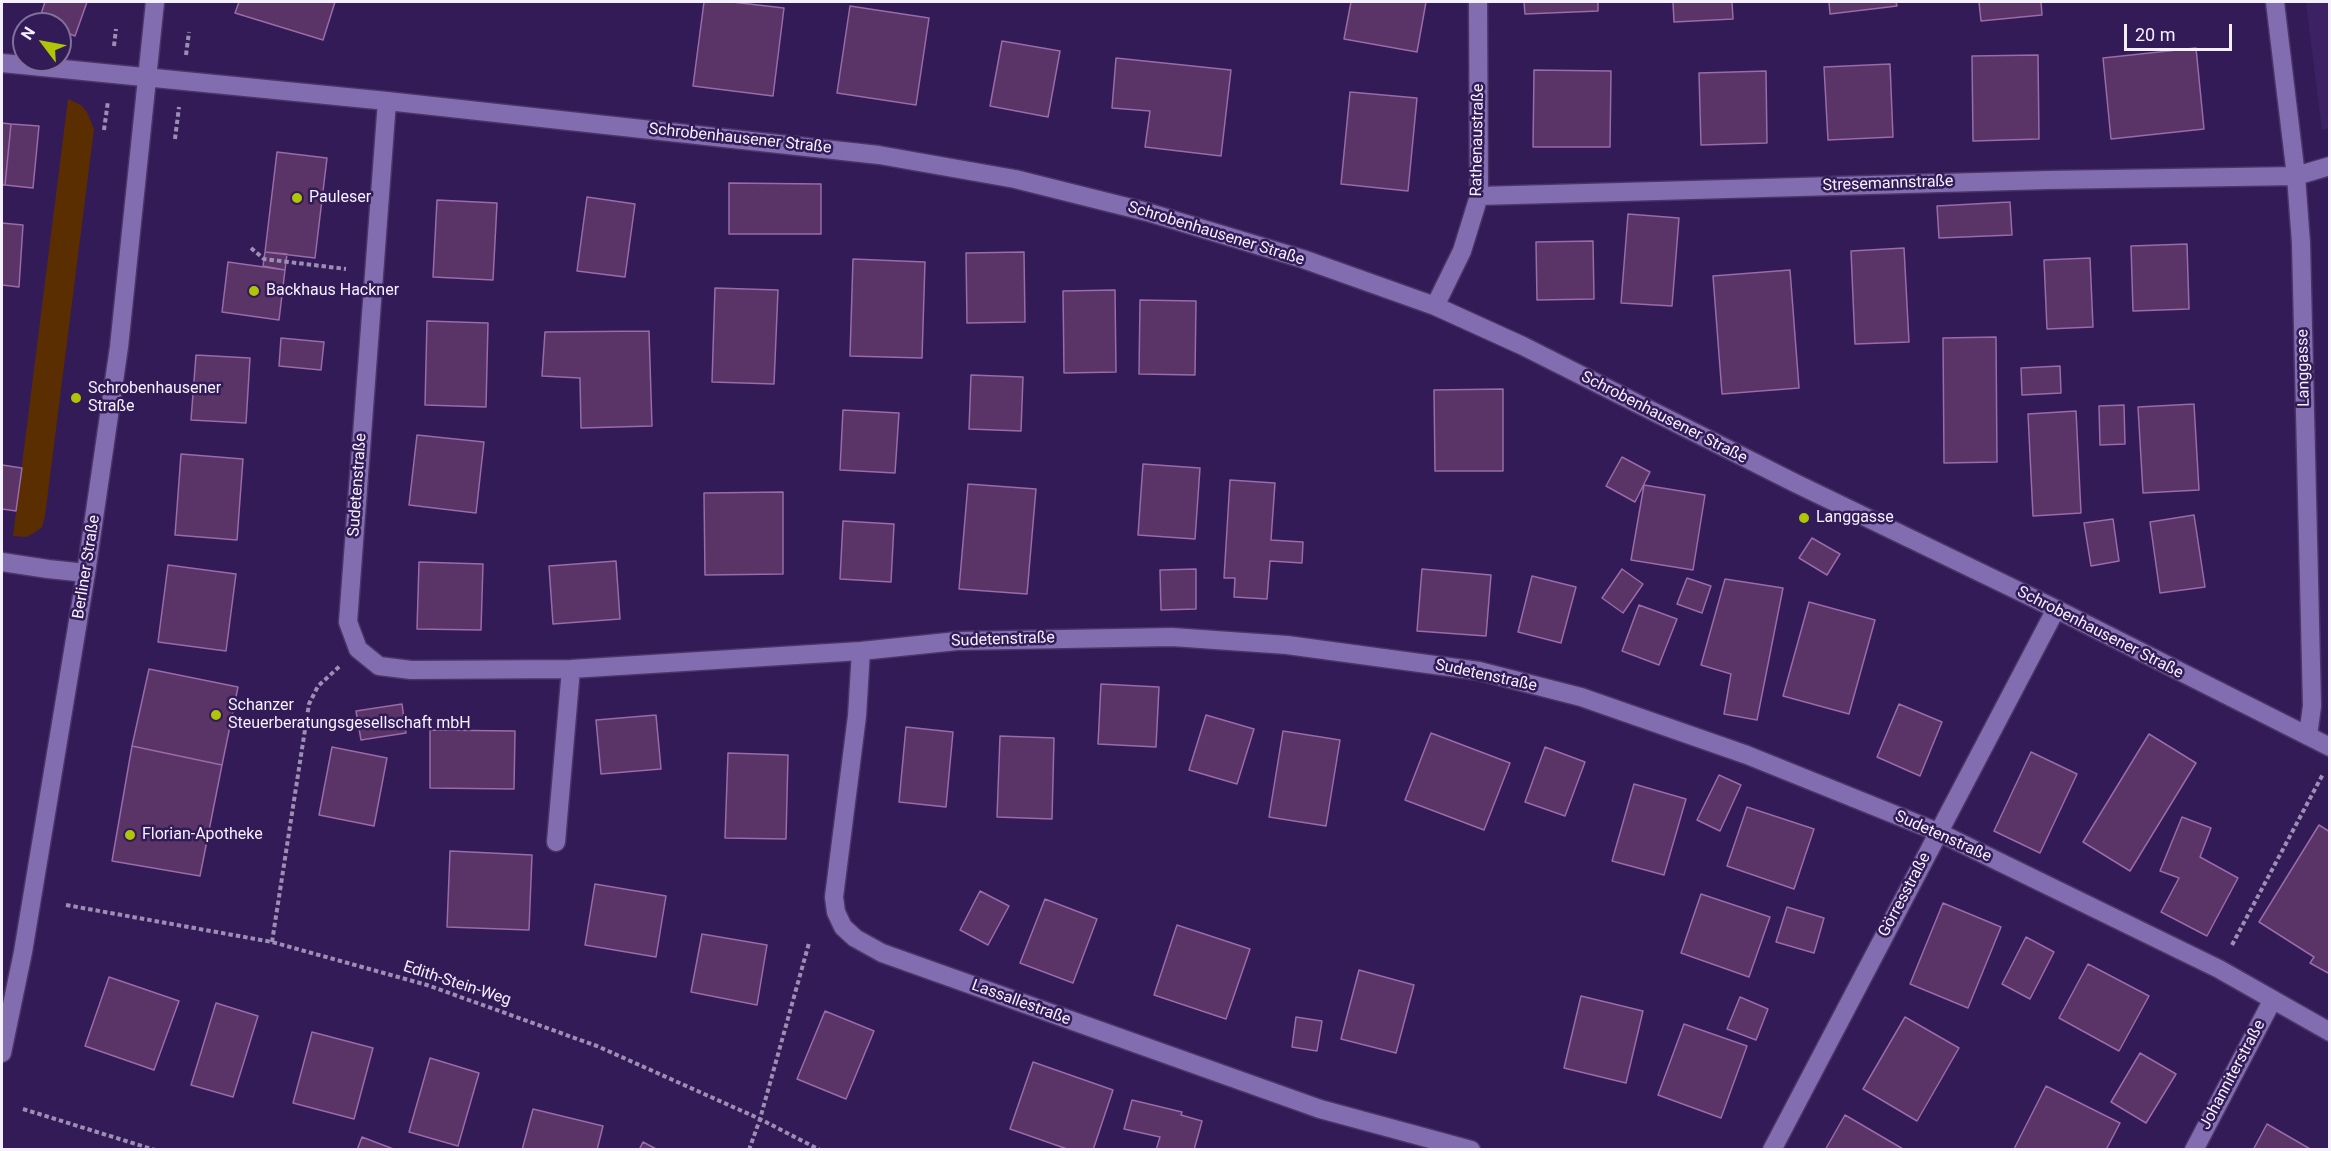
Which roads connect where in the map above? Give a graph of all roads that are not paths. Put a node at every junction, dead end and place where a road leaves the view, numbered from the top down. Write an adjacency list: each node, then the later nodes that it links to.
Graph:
1 (155, 2): 5 (street, Berliner Straße)
2 (1478, 2): 9 (street, Rathenaustraße)
3 (2275, 2): 8 (street, Langgasse)
4 (2, 63): 5 (street, Schrobenhausener Straße)
5 (149, 77): 6 (street, Schrobenhausener Straße); 12 (street, Berliner Straße)
6 (387, 101): 10 (street, Schrobenhausener Straße); 15 (street, Sudetenstraße)
7 (2330, 166): 8 (street, Stresemannstraße)
8 (2296, 176): 9 (street, Stresemannstraße); 16 (street, Langgasse)
9 (1479, 196): 10 (street, Rathenaustraße)
10 (1435, 306): 13 (street, Schrobenhausener Straße)
11 (2, 562): 12 (street)
12 (86, 573): 22 (street, Berliner Straße)
13 (2055, 609): 16 (street, Schrobenhausener Straße); 18 (street, Görresstraße)
14 (861, 651): 15 (street, Sudetenstraße); 18 (street, Sudetenstraße); 23 (street, Lassallestraße)
15 (571, 669): 19 (street)
16 (2308, 736): 17 (street, Schrobenhausener Straße)
17 (2330, 747)
18 (1938, 832): 20 (street, Sudetenstraße); 24 (street, Görresstraße)
19 (556, 842)
20 (2272, 1001): 21 (street, Sudetenstraße); 25 (street, Johanniterstraße)
21 (2330, 1032)
22 (2, 1053)
23 (1471, 1149)
24 (1772, 1149)
25 (2194, 1149)

